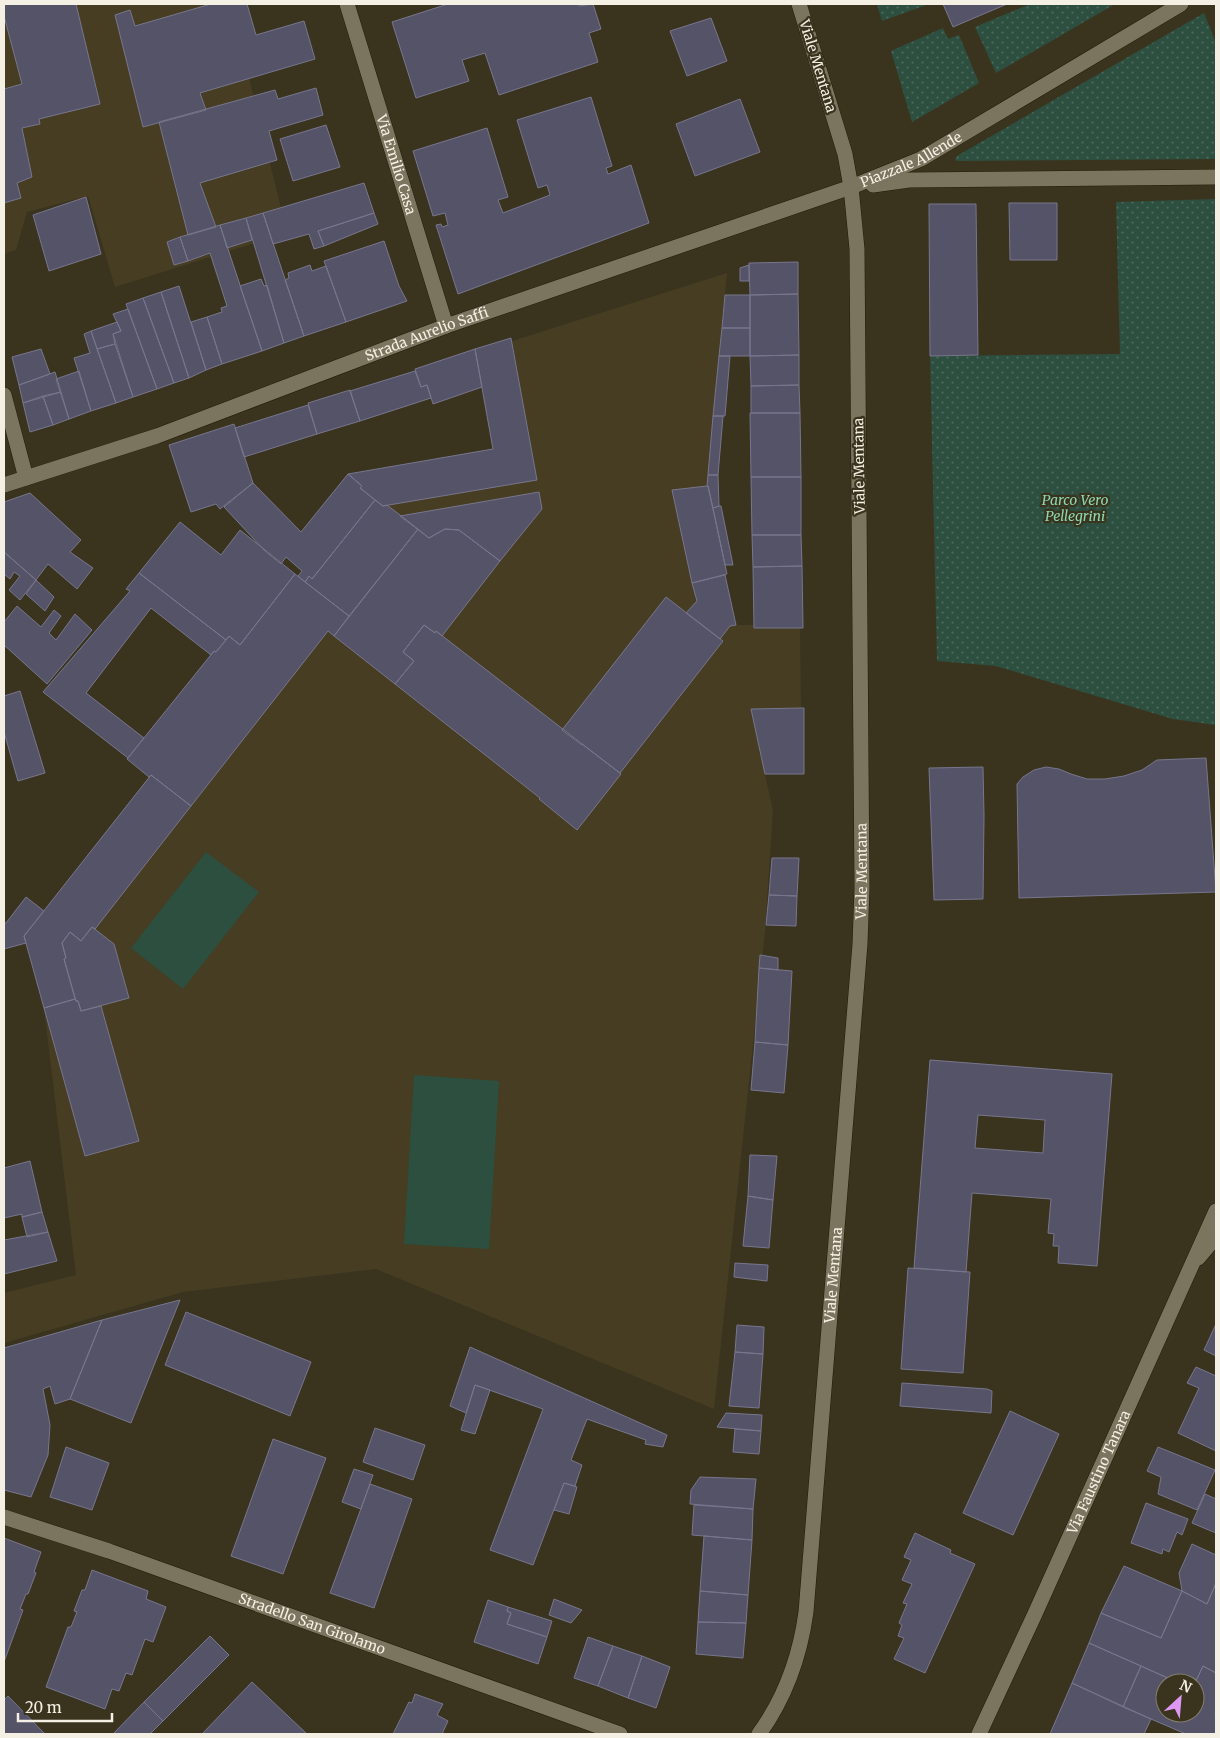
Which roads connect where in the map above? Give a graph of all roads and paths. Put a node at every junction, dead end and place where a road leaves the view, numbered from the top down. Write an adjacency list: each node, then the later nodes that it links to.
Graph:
1 (347, 4): 6 (street, Via Emilio Casa)
2 (799, 4): 5 (street, Viale Mentana)
3 (1181, 4): 5 (street, Piazzale Allende)
4 (1216, 177): 5 (street, Piazzale Allende)
5 (851, 188): 6 (street, Strada Aurelio Saffi); 14 (street, Viale Mentana)
6 (446, 326): 8 (street, Strada Aurelio Saffi)
7 (4, 395): 8 (street)
8 (26, 478): 9 (street, Strada Aurelio Saffi)
9 (4, 485)
10 (1216, 1211): 12 (street, Via Faustino Tanara)
11 (1216, 1237): 12 (street)
12 (1188, 1274): 17 (street, Via Faustino Tanara)
13 (4, 1517): 15 (street, Stradello San Girolamo)
14 (766, 1728): 16 (street, Viale Mentana)
15 (620, 1734)
16 (759, 1734)
17 (979, 1734)

